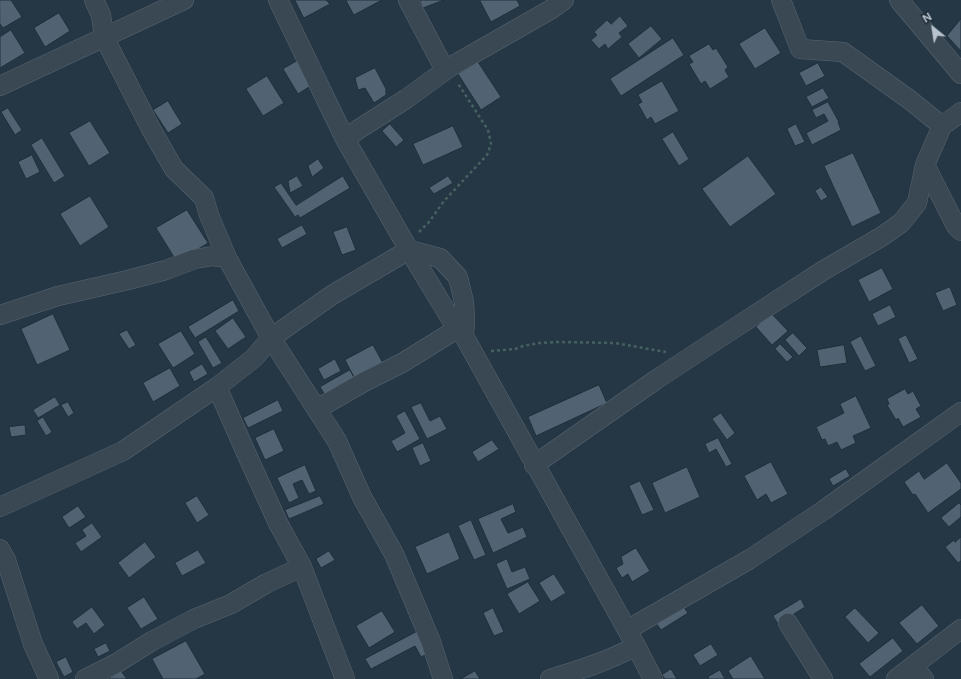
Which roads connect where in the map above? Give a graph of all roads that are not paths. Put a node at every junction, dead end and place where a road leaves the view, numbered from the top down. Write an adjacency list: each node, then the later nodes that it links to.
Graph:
1 (94, 0): 8 (street)
2 (184, 0): 8 (street)
3 (278, 0): 14 (street)
4 (408, 0): 9 (street)
5 (564, 0): 9 (street)
6 (781, 0): 13 (street)
7 (899, 0): 10 (street)
8 (104, 37): 11 (street); 18 (street)
9 (448, 68): 14 (street)
10 (961, 74)
11 (0, 86)
12 (961, 112): 13 (street)
13 (942, 126): 15 (street)
14 (345, 139): 17 (street)
15 (925, 165): 16 (street); 25 (street)
16 (961, 231)
17 (408, 247): 20 (street); 20 (street); 21 (street)
18 (227, 258): 19 (street); 21 (street)
19 (0, 315)
20 (460, 333): 23 (street); 25 (street)
21 (271, 338): 22 (street); 23 (street)
22 (217, 387): 26 (street); 28 (street)
23 (317, 409): 37 (street)
24 (961, 412): 31 (street)
25 (534, 465): 31 (street)
26 (0, 507)
27 (0, 549): 34 (street)
28 (302, 566): 35 (street); 36 (street)
29 (788, 623): 40 (street)
30 (961, 629): 33 (street)
31 (627, 630): 32 (street)
32 (636, 646): 38 (street); 39 (street)
33 (919, 672): 41 (street)
34 (50, 679)
35 (85, 679)
36 (345, 679)
37 (443, 679)
38 (550, 679)
39 (653, 679)
40 (824, 679)
41 (896, 679)

